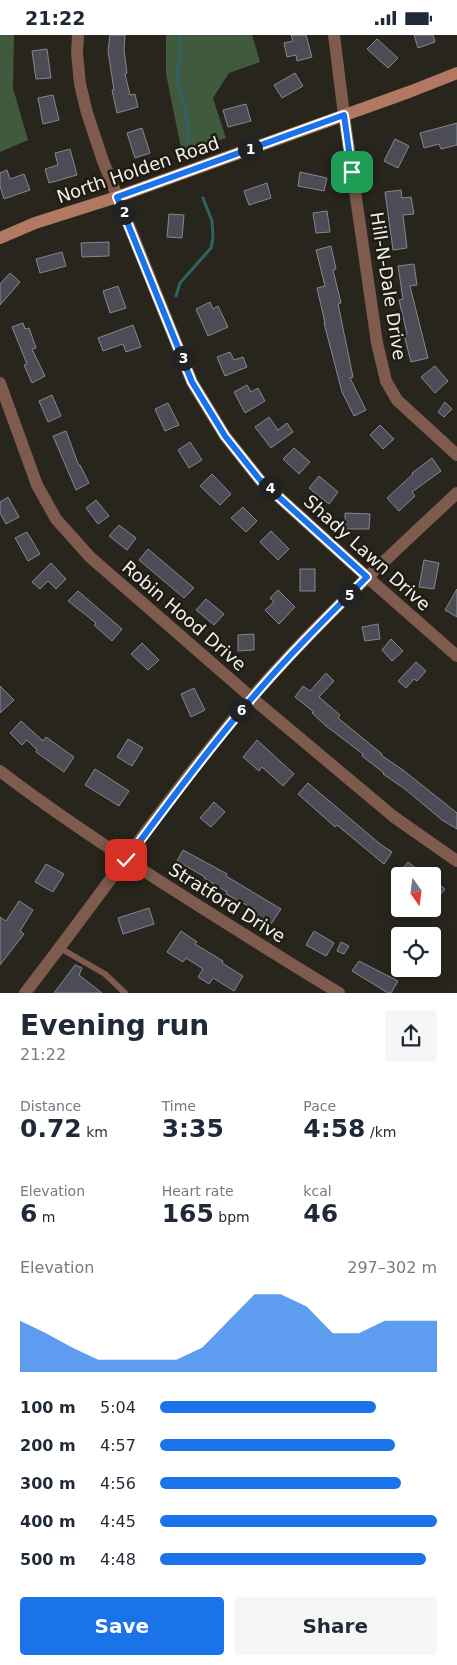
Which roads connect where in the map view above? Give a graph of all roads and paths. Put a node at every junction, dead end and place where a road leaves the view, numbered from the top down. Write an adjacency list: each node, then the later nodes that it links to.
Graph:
1 (78, 35): 5 (street, Shady Lawn Drive)
2 (334, 35): 4 (street, Hill-N-Dale Drive)
3 (457, 73): 4 (main road, North Holden Road)
4 (344, 115): 5 (main road, North Holden Road); 8 (street, Hill-N-Dale Drive)
5 (117, 197): 6 (main road, North Holden Road); 10 (street, Shady Lawn Drive)
6 (0, 238)
7 (0, 383): 12 (street, Robin Hood Drive)
8 (457, 455)
9 (457, 493): 10 (street)
10 (367, 577): 11 (street, Shady Lawn Drive); 12 (street)
11 (457, 656)
12 (252, 699): 14 (street); 15 (street, Robin Hood Drive)
13 (0, 771): 14 (street, Stratford Drive)
14 (126, 860): 16 (street); 19 (street, Stratford Drive)
15 (457, 861)
16 (60, 948): 17 (street); 18 (lane)
17 (25, 993)
18 (125, 993)
19 (339, 993)

